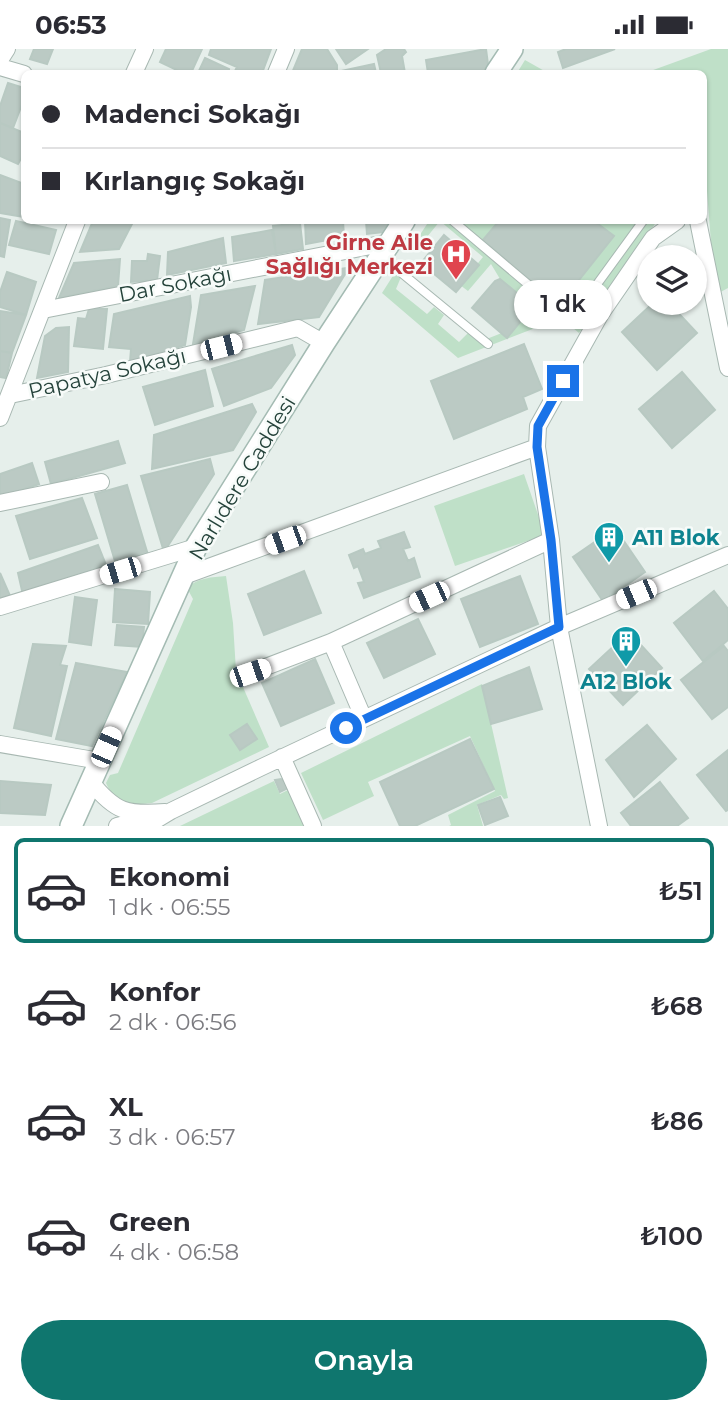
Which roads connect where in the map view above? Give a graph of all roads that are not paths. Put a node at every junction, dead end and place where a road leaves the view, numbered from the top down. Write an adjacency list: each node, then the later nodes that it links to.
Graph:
1 (7, 49): 4 (street)
2 (145, 49): 6 (street)
3 (286, 49): 7 (street)
4 (0, 61)
5 (0, 67): 8 (street)
6 (135, 70)
7 (277, 70)
8 (21, 73)
9 (76, 224): 17 (street)
10 (402, 224): 15 (street, Narlıdere Caddesi)
11 (457, 224): 12 (lane)
12 (641, 224)
13 (673, 224): 23 (street)
14 (699, 224): 16 (street)
15 (386, 249): 17 (street, Dar Sokağı); 18 (street, Narlıdere Caddesi); 19 (lane)
16 (721, 292): 20 (street)
17 (43, 310): 21 (street)
18 (324, 343): 21 (street, Papatya Sokağı); 27 (street, Narlıdere Caddesi)
19 (488, 344)
20 (728, 368)
21 (10, 395): 22 (street)
22 (0, 418)
23 (537, 447): 26 (street); 29 (street)
24 (101, 482): 25 (street)
25 (0, 503)
26 (551, 540): 31 (street); 32 (street)
27 (196, 547): 29 (street, Narlıdere Caddesi); 30 (street)
28 (728, 555): 31 (street)
29 (184, 576): 37 (street, Narlıdere Caddesi)
30 (0, 607)
31 (559, 627): 34 (street); 44 (street)
32 (331, 642): 33 (street); 34 (street)
33 (250, 673)
34 (364, 719): 36 (street)
35 (0, 744): 37 (street)
36 (282, 757): 39 (street); 43 (street)
37 (100, 761): 38 (street, Narlıdere Caddesi)
38 (91, 782): 39 (street); 40 (street, Narlıdere Caddesi)
39 (171, 811): 41 (street); 42 (street)
40 (73, 826)
41 (117, 826)
42 (146, 826)
43 (313, 826)
44 (599, 826)

